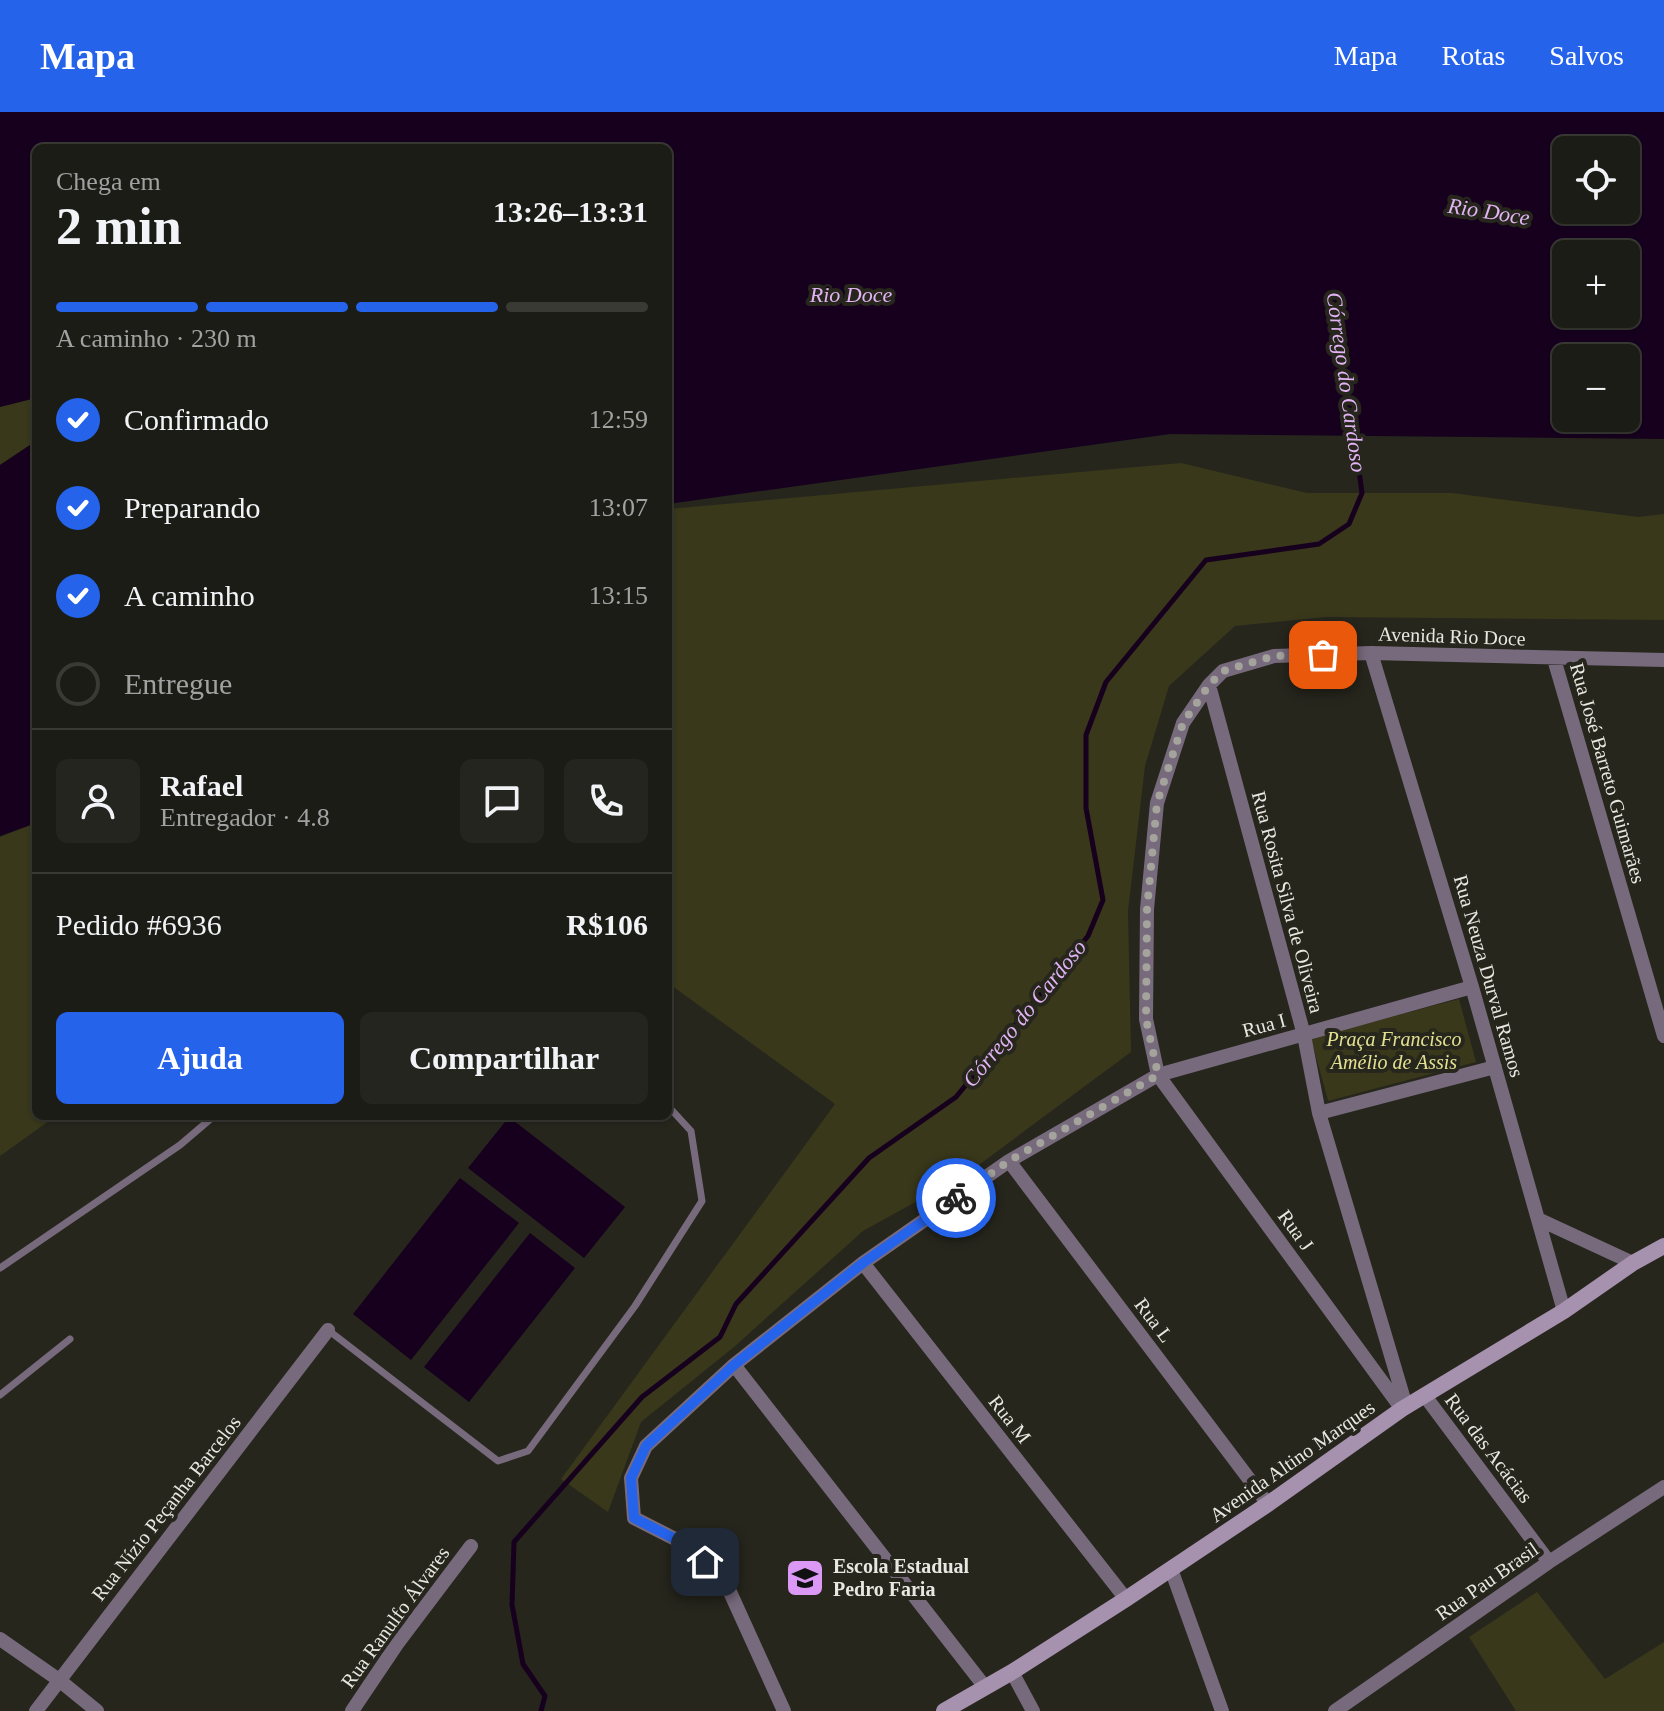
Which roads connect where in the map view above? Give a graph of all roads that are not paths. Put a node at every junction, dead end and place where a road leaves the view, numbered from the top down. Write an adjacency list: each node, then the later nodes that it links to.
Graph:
1 (1371, 653): 2 (street, Avenida Rio Doce); 4 (street, Avenida Rio Doce); 5 (street, Rua Neuza Durval Ramos)
2 (1554, 659): 3 (street, Avenida Rio Doce); 7 (street, Rua José Barreto Guimarães)
3 (1664, 660)
4 (1209, 685): 6 (street, Rua Rosita Silva de Oliveira); 9 (street, Avenida Rio Doce)
5 (1472, 987): 6 (street, Rua I); 8 (street, Rua Neuza Durval Ramos)
6 (1304, 1035): 9 (street, Rua I); 11 (street, Rua Rosita Silva de Oliveira)
7 (1664, 1036)
8 (1495, 1067): 11 (street); 14 (street, Rua Neuza Durval Ramos)
9 (1158, 1075): 13 (street); 25 (street, Rua J)
10 (672, 1110): 20 (lane)
11 (1319, 1113): 25 (street, Rua Rosita Silva de Oliveira)
12 (209, 1120): 18 (lane)
13 (1009, 1161): 16 (street); 27 (street, Rua L)
14 (1538, 1219): 17 (street); 19 (street, Rua Neuza Durval Ramos)
15 (1664, 1246): 17 (main road, Avenida Altino Marques)
16 (863, 1263): 22 (street); 31 (street, Rua M)
17 (1633, 1263): 19 (main road, Avenida Altino Marques)
18 (0, 1268)
19 (1564, 1311): 24 (main road, Avenida Altino Marques)
20 (328, 1330): 34 (street, Rua Nízio Peçanha Barcelos)
21 (70, 1339): 23 (lane)
22 (734, 1365): 35 (street); 39 (street)
23 (0, 1395)
24 (1425, 1396): 25 (main road, Avenida Altino Marques); 29 (street, Rua das Acácias)
25 (1404, 1408): 27 (main road, Avenida Altino Marques)
26 (1664, 1487): 29 (street, Rua Pau Brasil)
27 (1268, 1504): 30 (main road, Avenida Altino Marques)
28 (471, 1546): 38 (street, Rua Ranulfo Álvares)
29 (1549, 1562): 43 (street, Rua Pau Brasil)
30 (1171, 1569): 31 (main road, Avenida Altino Marques); 42 (street)
31 (1126, 1599): 33 (main road, Avenida Altino Marques)
32 (0, 1639): 34 (street)
33 (1012, 1672): 35 (main road, Avenida Altino Marques); 41 (street)
34 (59, 1680): 36 (street, Rua Nízio Peçanha Barcelos); 37 (street)
35 (985, 1687): 40 (main road, Avenida Altino Marques)
36 (36, 1711)
37 (97, 1711)
38 (352, 1711)
39 (784, 1711)
40 (944, 1711)
41 (1033, 1711)
42 (1222, 1711)
43 (1335, 1711)

